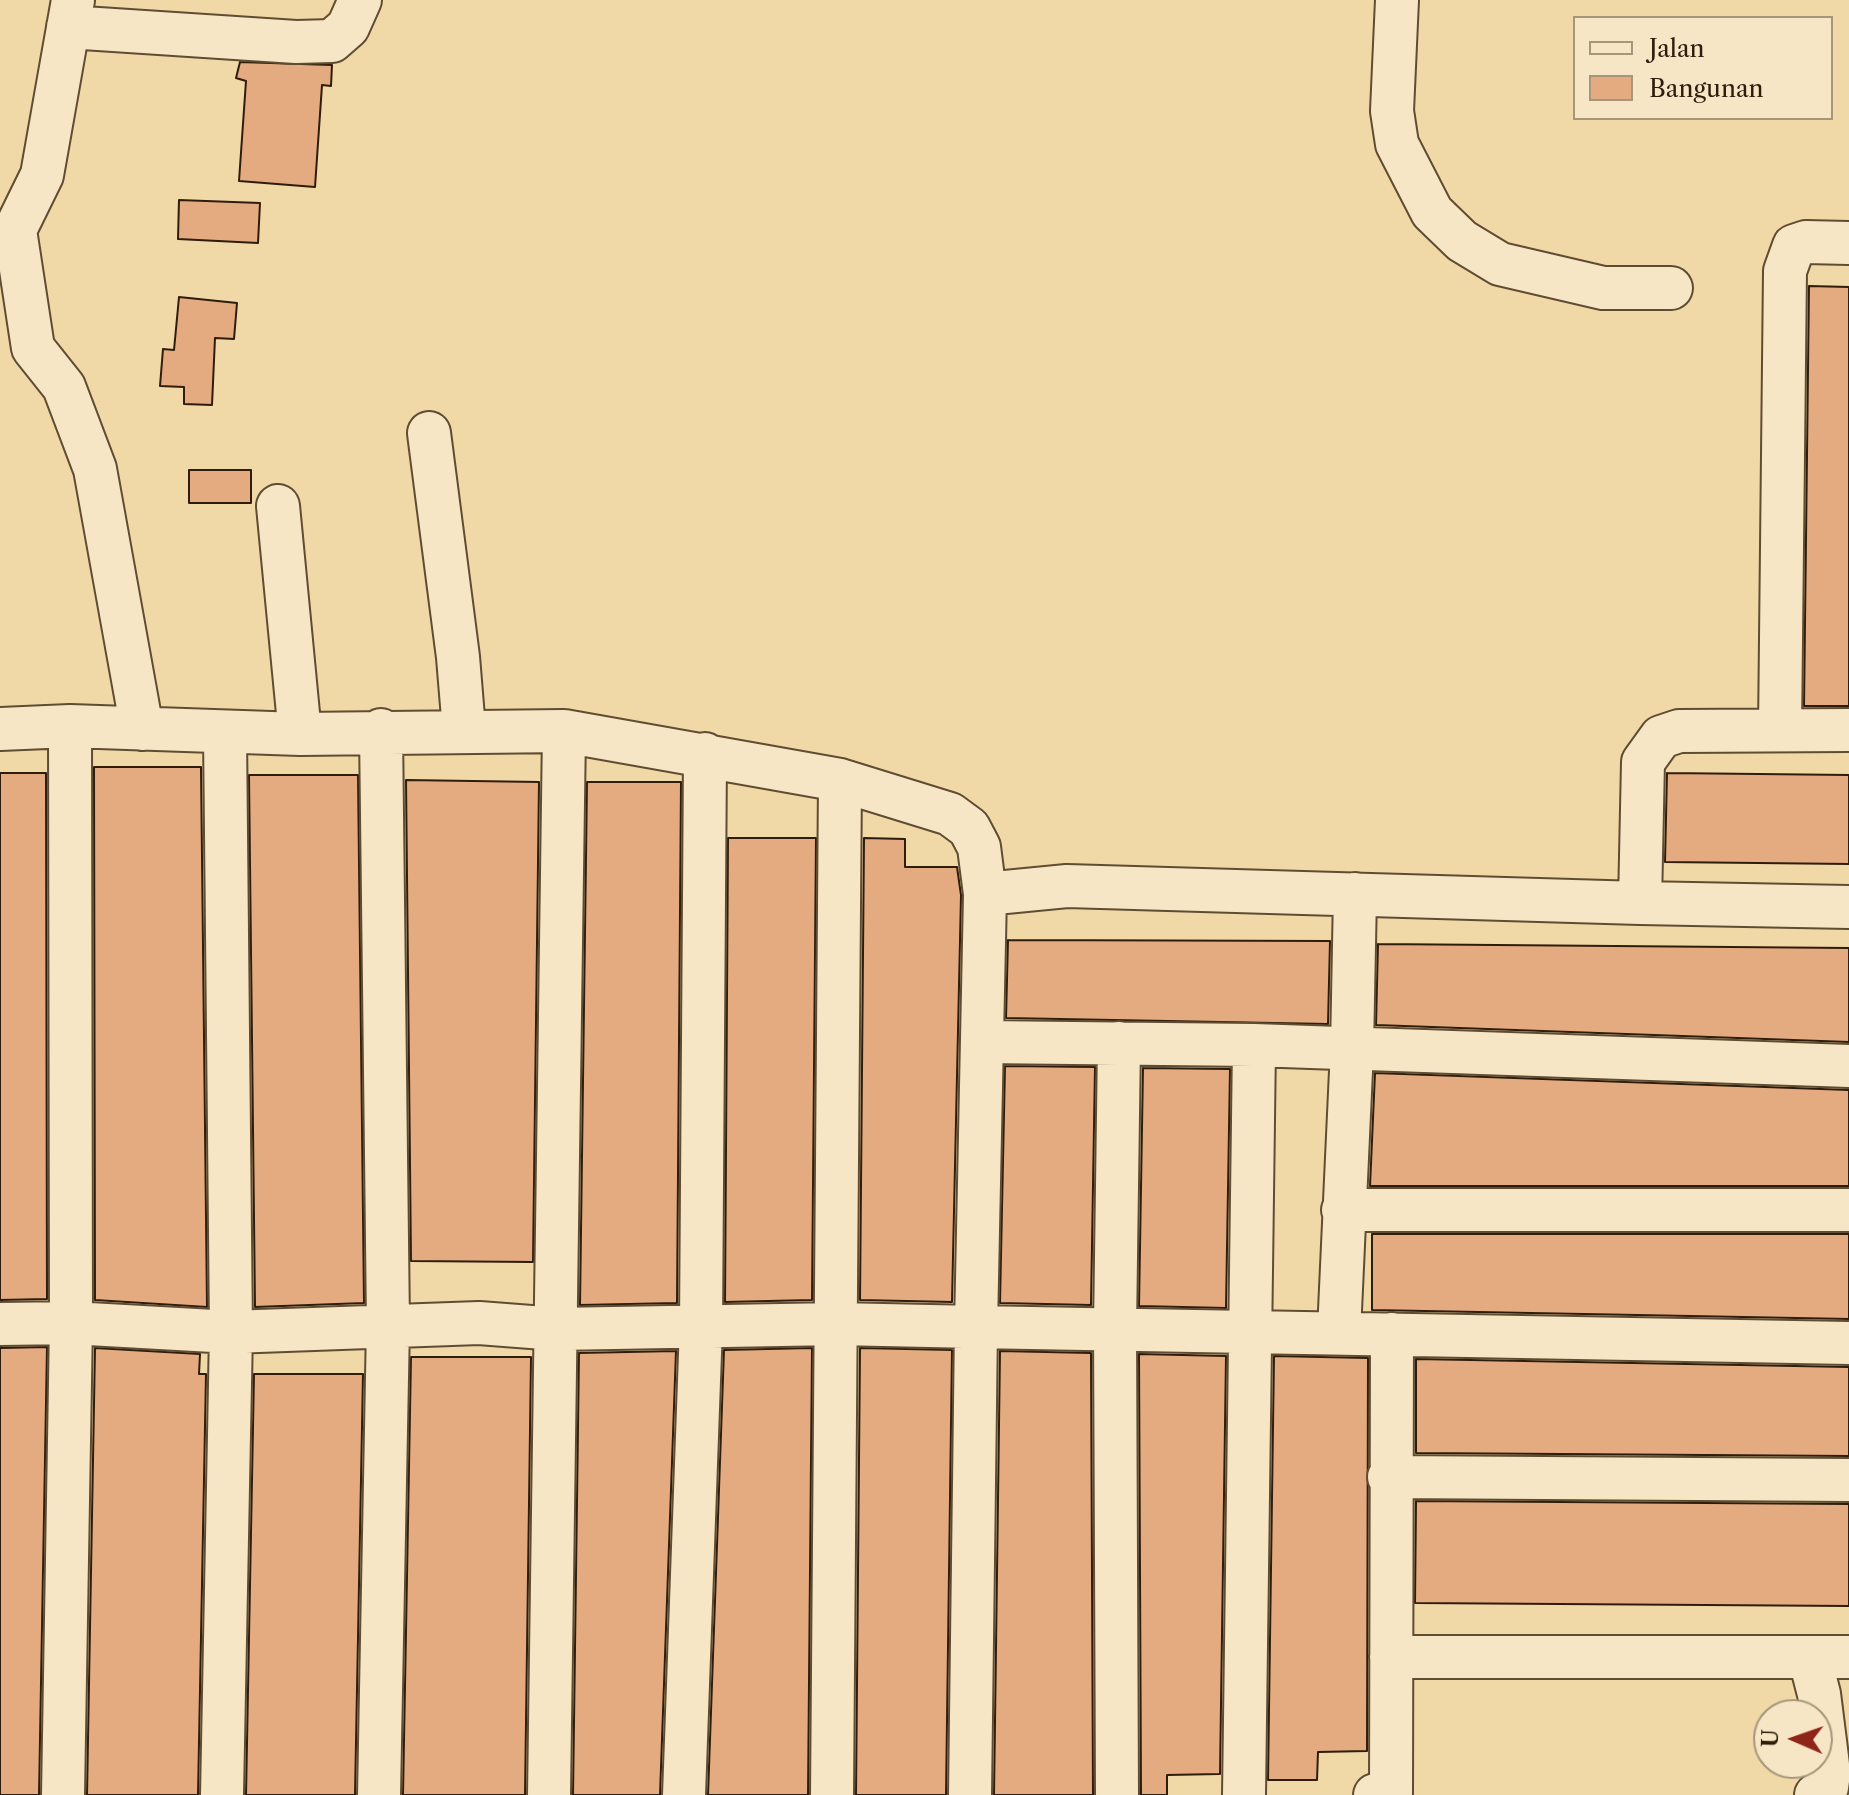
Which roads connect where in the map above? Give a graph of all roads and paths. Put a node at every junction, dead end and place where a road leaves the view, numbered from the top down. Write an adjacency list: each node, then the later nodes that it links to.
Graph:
1 (360, 0): 3 (street)
2 (1397, 0): 5 (street)
3 (71, 13): 10 (street)
4 (1849, 243): 13 (street)
5 (1671, 288)
6 (429, 433): 12 (street)
7 (278, 506): 17 (street)
8 (70, 726): 9 (street); 10 (street); 31 (street)
9 (0, 729)
10 (142, 729): 16 (street)
11 (381, 730): 12 (street); 17 (street); 34 (street)
12 (464, 730): 15 (street)
13 (1780, 730): 14 (street); 22 (street)
14 (1849, 730)
15 (564, 731): 18 (street); 38 (street)
16 (225, 733): 17 (street); 39 (street)
17 (300, 734)
18 (705, 754): 19 (street); 35 (street)
19 (840, 780): 20 (street); 33 (street)
20 (985, 894): 21 (street); 24 (street)
21 (1355, 894): 22 (street); 27 (street)
22 (1640, 903): 23 (street)
23 (1849, 907)
24 (982, 1042): 25 (street); 36 (street)
25 (1119, 1043): 26 (street); 37 (street)
26 (1254, 1045): 27 (street); 41 (street)
27 (1352, 1049): 28 (street); 29 (street)
28 (1849, 1066)
29 (1343, 1210): 30 (street); 40 (street)
30 (1849, 1210)
31 (71, 1323): 32 (street); 39 (street); 49 (street)
32 (0, 1324)
33 (837, 1324): 35 (street); 36 (street); 54 (street)
34 (388, 1325): 38 (street); 39 (street); 51 (street)
35 (701, 1326): 38 (street); 53 (street)
36 (976, 1327): 37 (street); 55 (street)
37 (1115, 1328): 41 (street); 56 (street)
38 (557, 1329): 52 (street)
39 (231, 1332): 50 (street)
40 (1339, 1332): 41 (street); 42 (street)
41 (1251, 1333): 57 (street)
42 (1392, 1334): 43 (street); 44 (street)
43 (1849, 1343)
44 (1389, 1477): 45 (street); 46 (street)
45 (1849, 1480)
46 (1391, 1657): 47 (street); 48 (street)
47 (1830, 1658): 58 (street)
48 (1386, 1794)
49 (63, 1795)
50 (222, 1795)
51 (379, 1795)
52 (549, 1795)
53 (684, 1795)
54 (832, 1795)
55 (970, 1795)
56 (1117, 1795)
57 (1244, 1795)
58 (1816, 1795)

